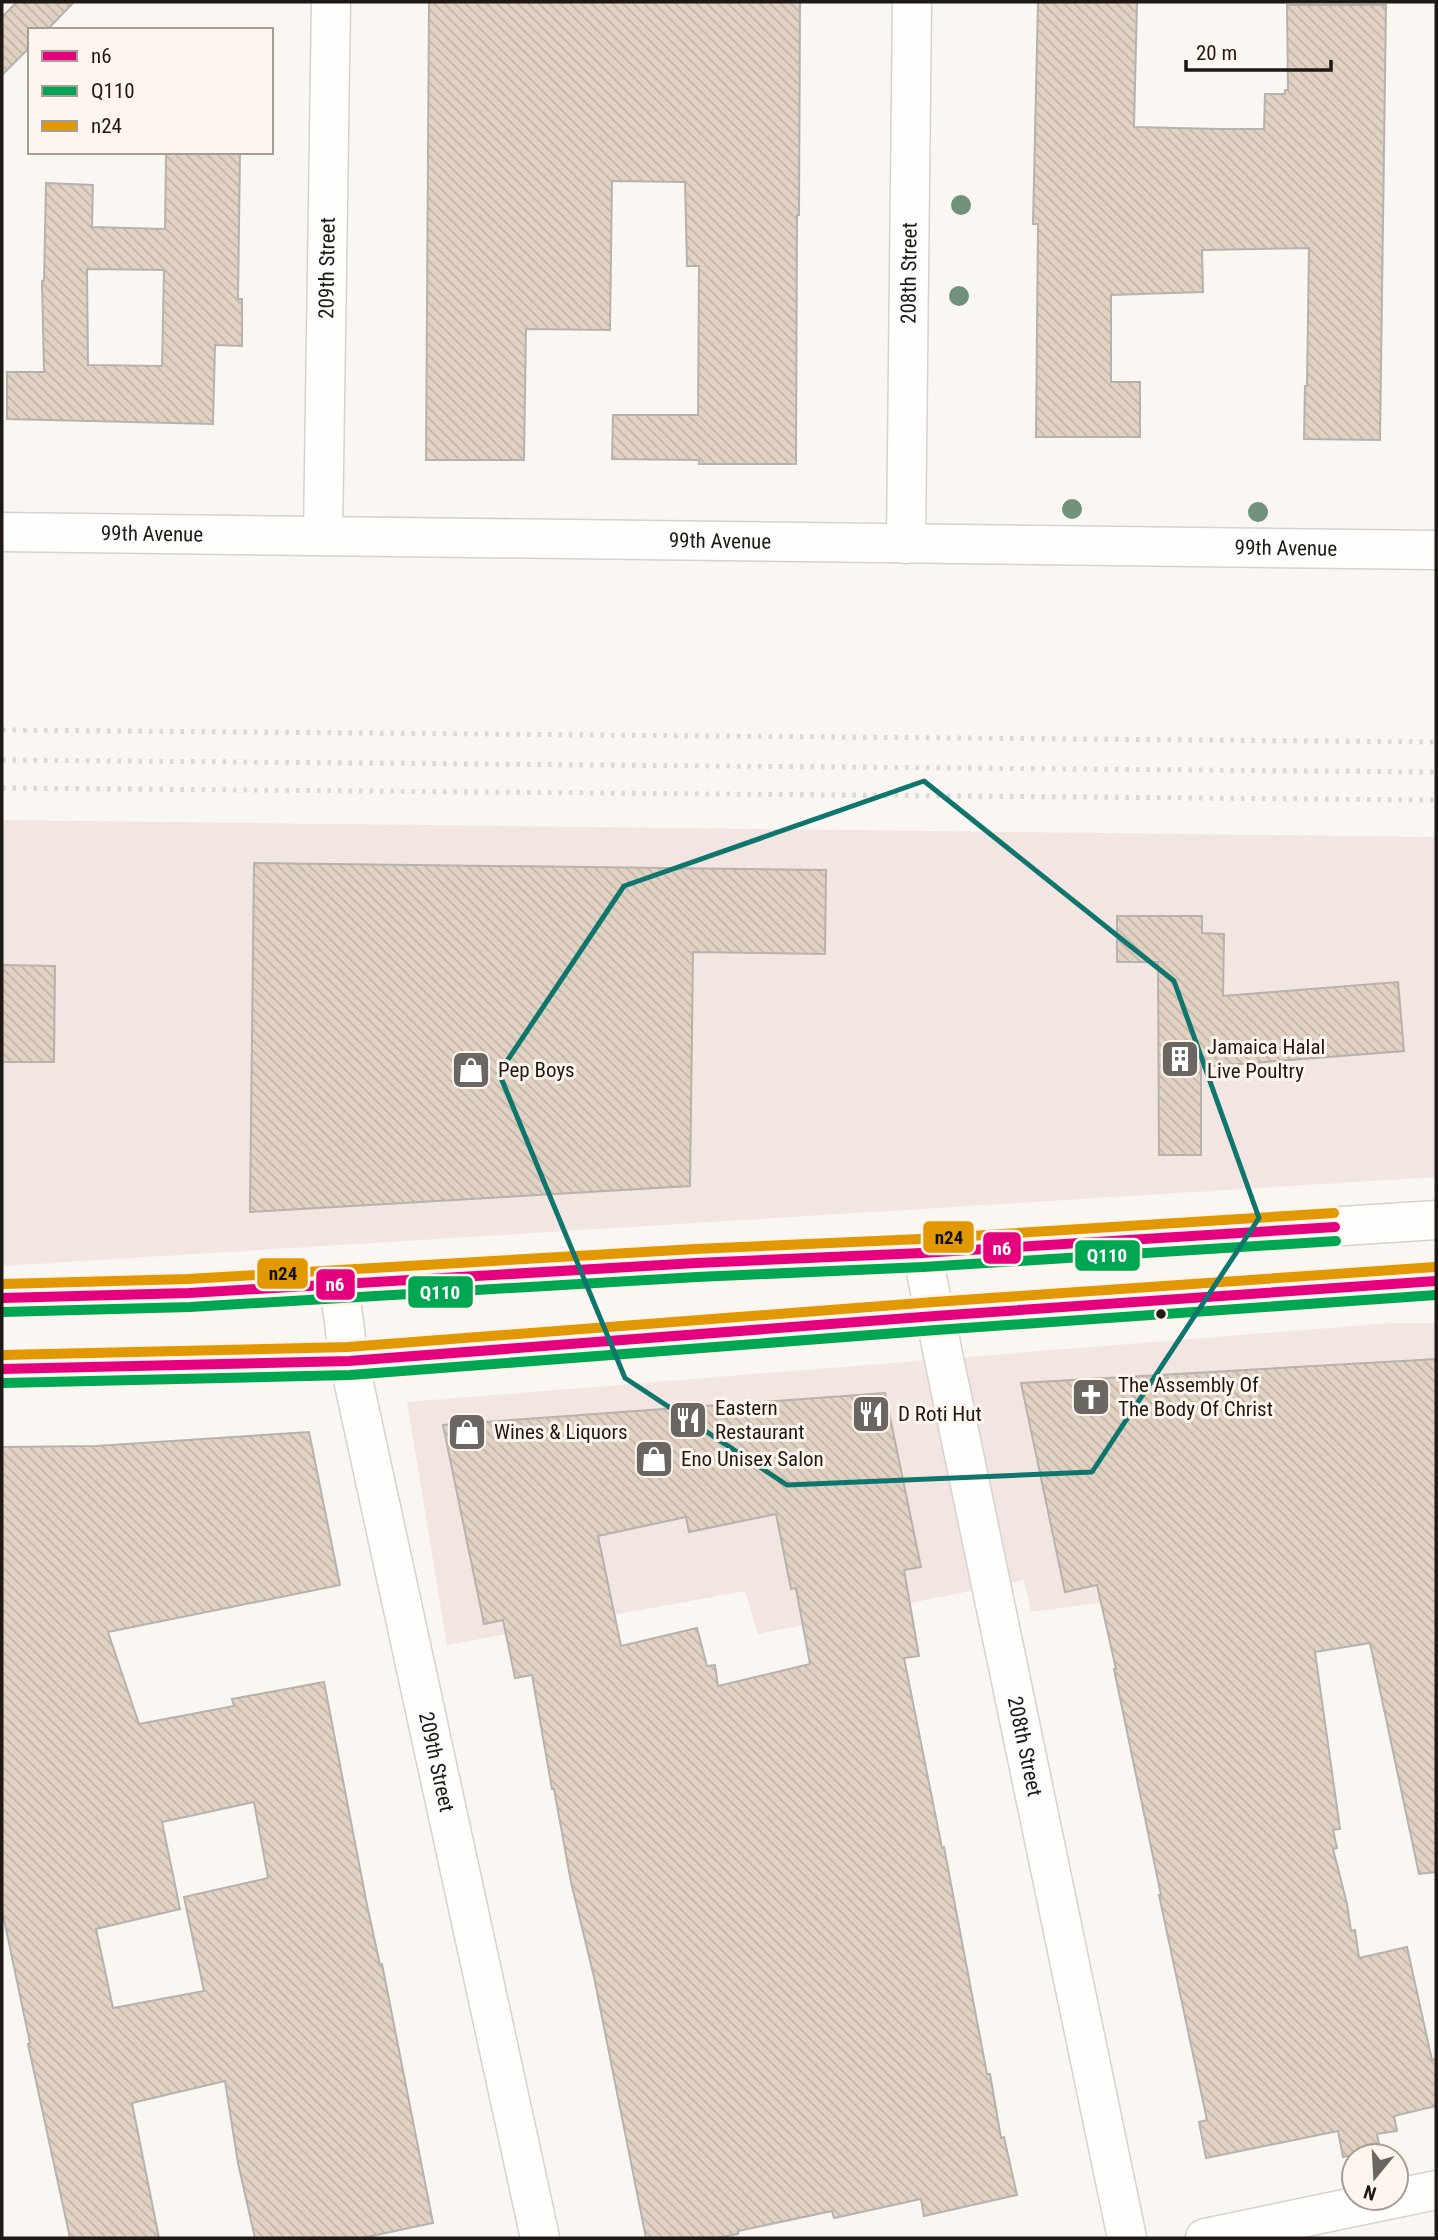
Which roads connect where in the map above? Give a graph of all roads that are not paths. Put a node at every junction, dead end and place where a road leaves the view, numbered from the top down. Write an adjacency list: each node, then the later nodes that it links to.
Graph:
1 (331, 2): 4 (street, 209th Street)
2 (912, 2): 5 (street, 208th Street)
3 (2, 532): 4 (street, 99th Avenue)
4 (323, 536): 5 (street, 99th Avenue)
5 (906, 544): 6 (street, 99th Avenue)
6 (1436, 550)
7 (1436, 1220): 8 (street)
8 (922, 1253): 10 (street); 12 (street, 208th Street)
9 (1436, 1282): 12 (street)
10 (339, 1284): 11 (street); 13 (street, 209th Street)
11 (2, 1298)
12 (935, 1316): 13 (street); 17 (street, 208th Street)
13 (349, 1361): 14 (street); 16 (street, 209th Street)
14 (2, 1369)
15 (1436, 2190): 18 (street)
16 (540, 2238)
17 (1127, 2238)
18 (1205, 2238)

